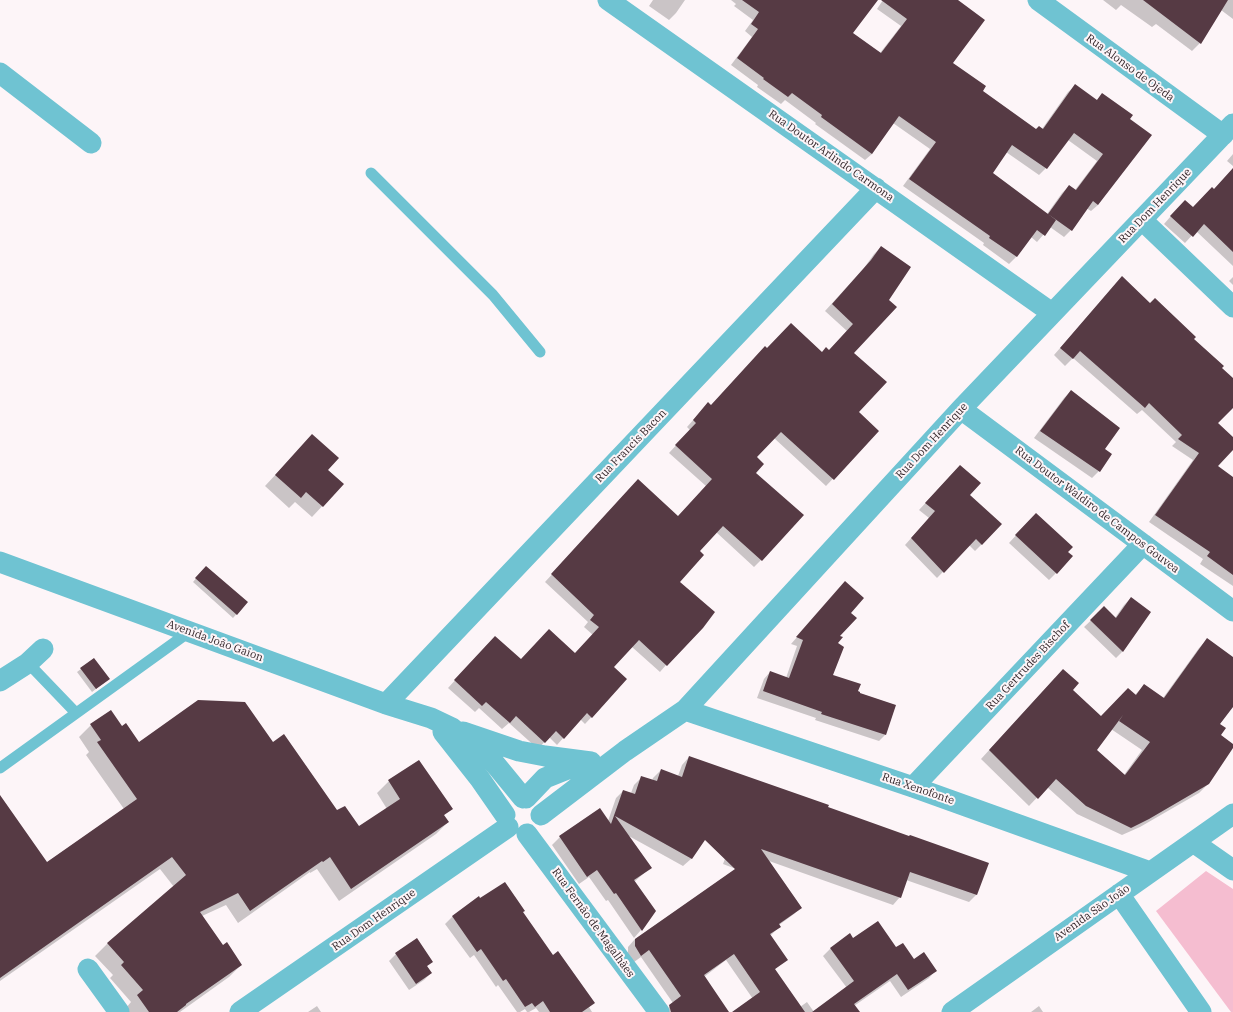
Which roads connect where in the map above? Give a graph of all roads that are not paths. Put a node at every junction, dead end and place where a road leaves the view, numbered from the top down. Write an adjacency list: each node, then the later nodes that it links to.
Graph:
1 (608, 0): 7 (street, Rua Doutor Arlindo Carmona)
2 (1038, 0): 4 (street, Rua Alonso de Ojeda)
3 (0, 73): 5 (street)
4 (1228, 130): 8 (street, Rua Dom Henrique)
5 (91, 143)
6 (371, 173): 11 (lane)
7 (876, 188): 10 (street, Rua Doutor Arlindo Carmona); 19 (street, Rua Francis Bacon)
8 (1142, 220): 9 (street); 10 (street, Rua Dom Henrique)
9 (1233, 306)
10 (1052, 314): 12 (street, Rua Dom Henrique)
11 (540, 352)
12 (961, 409): 13 (street, Rua Doutor Waldiro de Campos Gouvea); 20 (street, Rua Dom Henrique)
13 (1143, 544): 15 (street, Rua Doutor Waldiro de Campos Gouvea); 27 (street, Rua Gertrudes Bischof)
14 (0, 562): 16 (street, Avenida João Gaion)
15 (1233, 611)
16 (189, 632): 19 (street, Avenida João Gaion); 21 (lane)
17 (36, 656): 18 (street); 21 (lane)
18 (0, 681)
19 (386, 704): 22 (street, Avenida João Gaion)
20 (684, 710): 24 (street, Rua Dom Henrique); 27 (street, Rua Xenofonte)
21 (76, 713): 26 (lane)
22 (431, 718): 23 (street, Avenida João Gaion); 31 (street)
23 (452, 728): 25 (street); 28 (street, Avenida João Gaion)
24 (625, 751): 25 (street, Rua Dom Henrique); 30 (street, Rua Dom Henrique)
25 (591, 762): 28 (street, Rua Dom Henrique)
26 (0, 768)
27 (913, 787): 34 (street, Rua Xenofonte)
28 (524, 798): 30 (street); 31 (street)
29 (1233, 814): 32 (street, Avenida São João)
30 (541, 815): 31 (street)
31 (513, 826): 38 (street, Rua Dom Henrique); 39 (street, Rua Fernão de Magalhães)
32 (1192, 842): 33 (street); 34 (street, Avenida São João)
33 (1233, 870)
34 (1150, 872): 35 (street, Avenida São João)
35 (1119, 894): 40 (street, Avenida São João); 41 (street)
36 (88, 969): 37 (street)
37 (119, 1012)
38 (240, 1012)
39 (658, 1012)
40 (952, 1012)
41 (1200, 1012)

